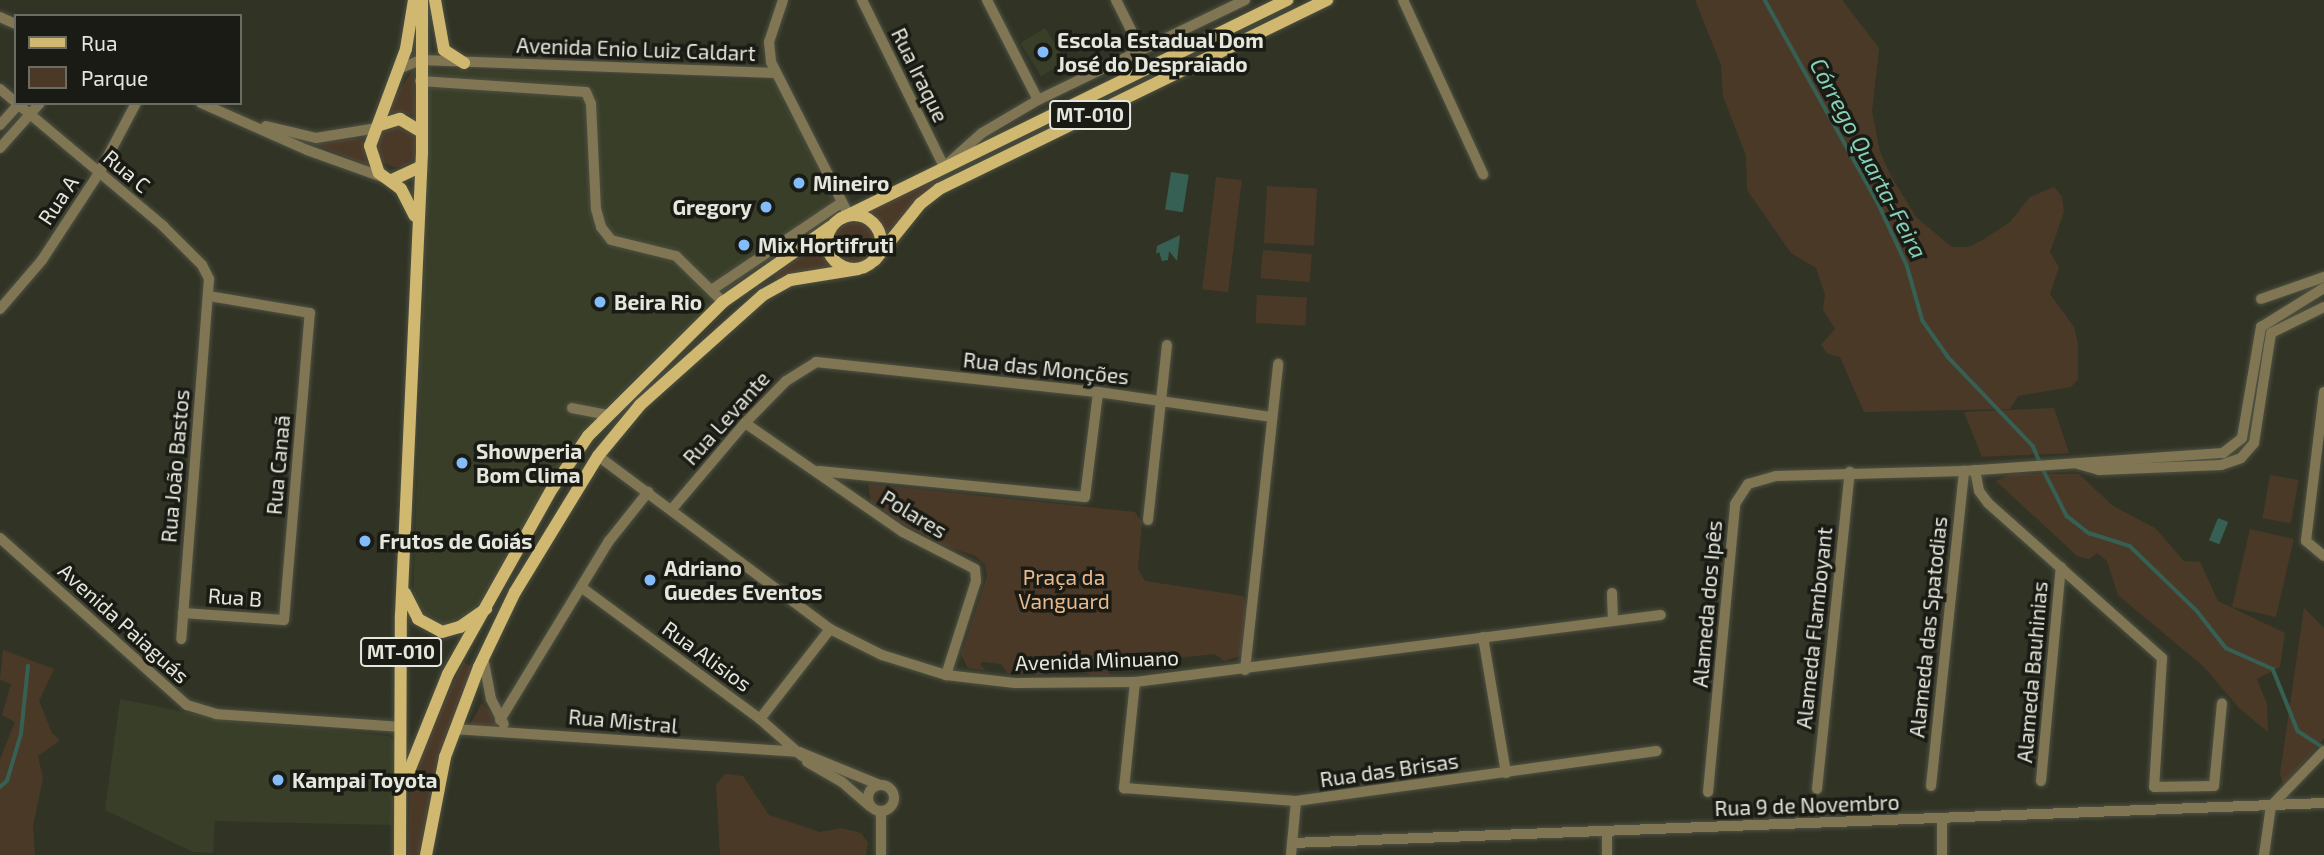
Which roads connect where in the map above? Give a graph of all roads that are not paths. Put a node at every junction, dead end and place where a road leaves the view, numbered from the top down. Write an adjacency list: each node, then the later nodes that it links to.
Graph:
1 (414, 0): 17 (main road)
2 (422, 0): 15 (main road)
3 (435, 0): 16 (main road)
4 (783, 0): 18 (street)
5 (862, 0): 34 (street, Rua Iraque)
6 (987, 0): 21 (street)
7 (1116, 0): 14 (street)
8 (1287, 0): 13 (main road, MT-010)
9 (1327, 0): 41 (main road, MT-010)
10 (1403, 0): 36 (street)
11 (1241, 1): 12 (street)
12 (1179, 33): 13 (street); 14 (street)
13 (1186, 47): 34 (main road, MT-010)
14 (1140, 48): 21 (street)
15 (420, 60): 16 (street, Avenida Enio Luiz Caldart); 17 (street); 19 (main road)
16 (464, 63): 18 (street, Avenida Enio Luiz Caldart)
17 (399, 69): 30 (main road)
18 (776, 73): 38 (street, Avenida Enio Luiz Caldart)
19 (420, 81): 31 (main road); 44 (street)
20 (0, 89): 22 (street, Rua C)
21 (1038, 100): 34 (street)
22 (14, 101)
23 (19, 105): 27 (street, Rua C); 29 (street)
24 (38, 105): 27 (street)
25 (135, 105): 35 (street, Rua A)
26 (205, 105): 28 (street)
27 (30, 116): 32 (street); 35 (street, Rua C)
28 (239, 120): 30 (street); 37 (street)
29 (0, 125)
30 (379, 126): 31 (main road); 37 (main road)
31 (421, 131): 33 (main road)
32 (0, 148)
33 (420, 167): 37 (main road); 39 (main road)
34 (944, 167): 38 (main road, MT-010)
35 (99, 173): 46 (street, Rua C); 50 (street, Rua A)
36 (1483, 174)
37 (389, 179): 39 (main road)
38 (844, 212): 40 (main road, MT-010); 41 (main road); 44 (street)
39 (416, 218): 79 (main road)
40 (830, 227): 42 (main road); 48 (main road, MT-010)
41 (875, 260): 42 (main road, MT-010)
42 (858, 269): 66 (main road, MT-010)
43 (2324, 277): 47 (street)
44 (713, 289): 48 (street)
45 (2321, 290): 49 (street); 51 (street)
46 (208, 296): 82 (street, Rua João Bastos); 84 (street, Rua Canaã)
47 (2261, 299)
48 (723, 302): 59 (main road, MT-010)
49 (2324, 307): 51 (street)
50 (0, 309)
51 (2273, 322): 63 (street); 64 (street)
52 (1167, 345): 57 (street)
53 (816, 362): 55 (street, Rua das Monções); 62 (street, Rua Levante)
54 (1278, 364): 60 (street)
55 (1098, 392): 57 (street, Rua das Monções); 70 (street)
56 (2324, 392): 61 (street)
57 (1160, 400): 60 (street, Rua das Monções); 74 (street)
58 (572, 408): 59 (street)
59 (607, 415): 81 (main road, MT-010)
60 (1272, 417): 90 (street)
61 (2322, 419): 76 (street)
62 (745, 423): 70 (street, Polares); 73 (street, Rua Levante)
63 (2242, 438): 64 (street); 65 (street)
64 (2254, 443): 68 (street, Alameda dos Ipês)
65 (2223, 453): 67 (street, Alameda dos Ipês); 68 (street)
66 (598, 456): 72 (street, Avenida Minuano); 89 (main road, MT-010)
67 (2076, 464): 68 (street, Alameda dos Ipês); 69 (street, Alameda dos Ipês)
68 (2221, 465)
69 (1969, 470): 71 (street, Alameda dos Ipês); 77 (street); 106 (street, Alameda das Spatodias)
70 (816, 471): 91 (street, Polares)
71 (1850, 472): 107 (street, Alameda Flamboyant); 108 (street, Alameda dos Ipês)
72 (648, 492): 73 (street, Avenida Minuano); 78 (street)
73 (672, 509): 86 (street, Avenida Minuano)
74 (1148, 520)
75 (0, 538): 95 (street, Avenida Paiaguás)
76 (2324, 556)
77 (2060, 567): 93 (street); 103 (street, Alameda Bauhinias)
78 (581, 587): 94 (street, Rua Alisios); 96 (street)
79 (405, 591): 81 (main road, MT-010); 95 (main road, MT-010)
80 (1612, 593): 85 (street)
81 (486, 609): 104 (main road)
82 (183, 613): 84 (street, Rua B); 88 (street, Rua João Bastos)
83 (1661, 615): 85 (street, Avenida Minuano)
84 (284, 620)
85 (1613, 620): 87 (street, Avenida Minuano)
86 (830, 629): 91 (street, Avenida Minuano); 94 (street)
87 (1483, 637): 90 (street, Avenida Minuano); 102 (street)
88 (181, 639)
89 (483, 657): 96 (street); 97 (main road, MT-010)
90 (1245, 670): 92 (street, Avenida Minuano)
91 (946, 675): 92 (street, Avenida Minuano)
92 (1135, 682): 109 (street, Rua das Brisas)
93 (2222, 703)
94 (760, 719): 101 (street, Rua Alisios)
95 (400, 720): 104 (main road, MT-010)
96 (500, 720): 98 (street)
97 (455, 729): 98 (street, Rua Mistral); 118 (main road, MT-010)
98 (511, 731): 101 (street, Rua Mistral)
99 (1657, 751): 102 (street, Rua das Brisas)
100 (2321, 754): 112 (street)
101 (797, 755): 105 (street); 111 (street)
102 (1506, 773): 109 (street, Rua das Brisas)
103 (2041, 781)
104 (404, 783): 117 (main road, MT-010)
105 (880, 785): 111 (street); 113 (street)
106 (1931, 786)
107 (1817, 789)
108 (1708, 792)
109 (1296, 802): 116 (street)
110 (2324, 803): 112 (street, Rua 9 de Novembro)
111 (870, 806): 113 (street)
112 (2272, 806): 114 (street, Rua 9 de Novembro); 123 (street)
113 (881, 812): 119 (street)
114 (1942, 819): 115 (street, Rua 9 de Novembro); 122 (street)
115 (1607, 831): 116 (street, Rua 9 de Novembro); 121 (street)
116 (1292, 843): 120 (street)
117 (400, 855)
118 (426, 855)
119 (881, 855)
120 (1292, 855)
121 (1607, 855)
122 (1942, 855)
123 (2264, 855)

